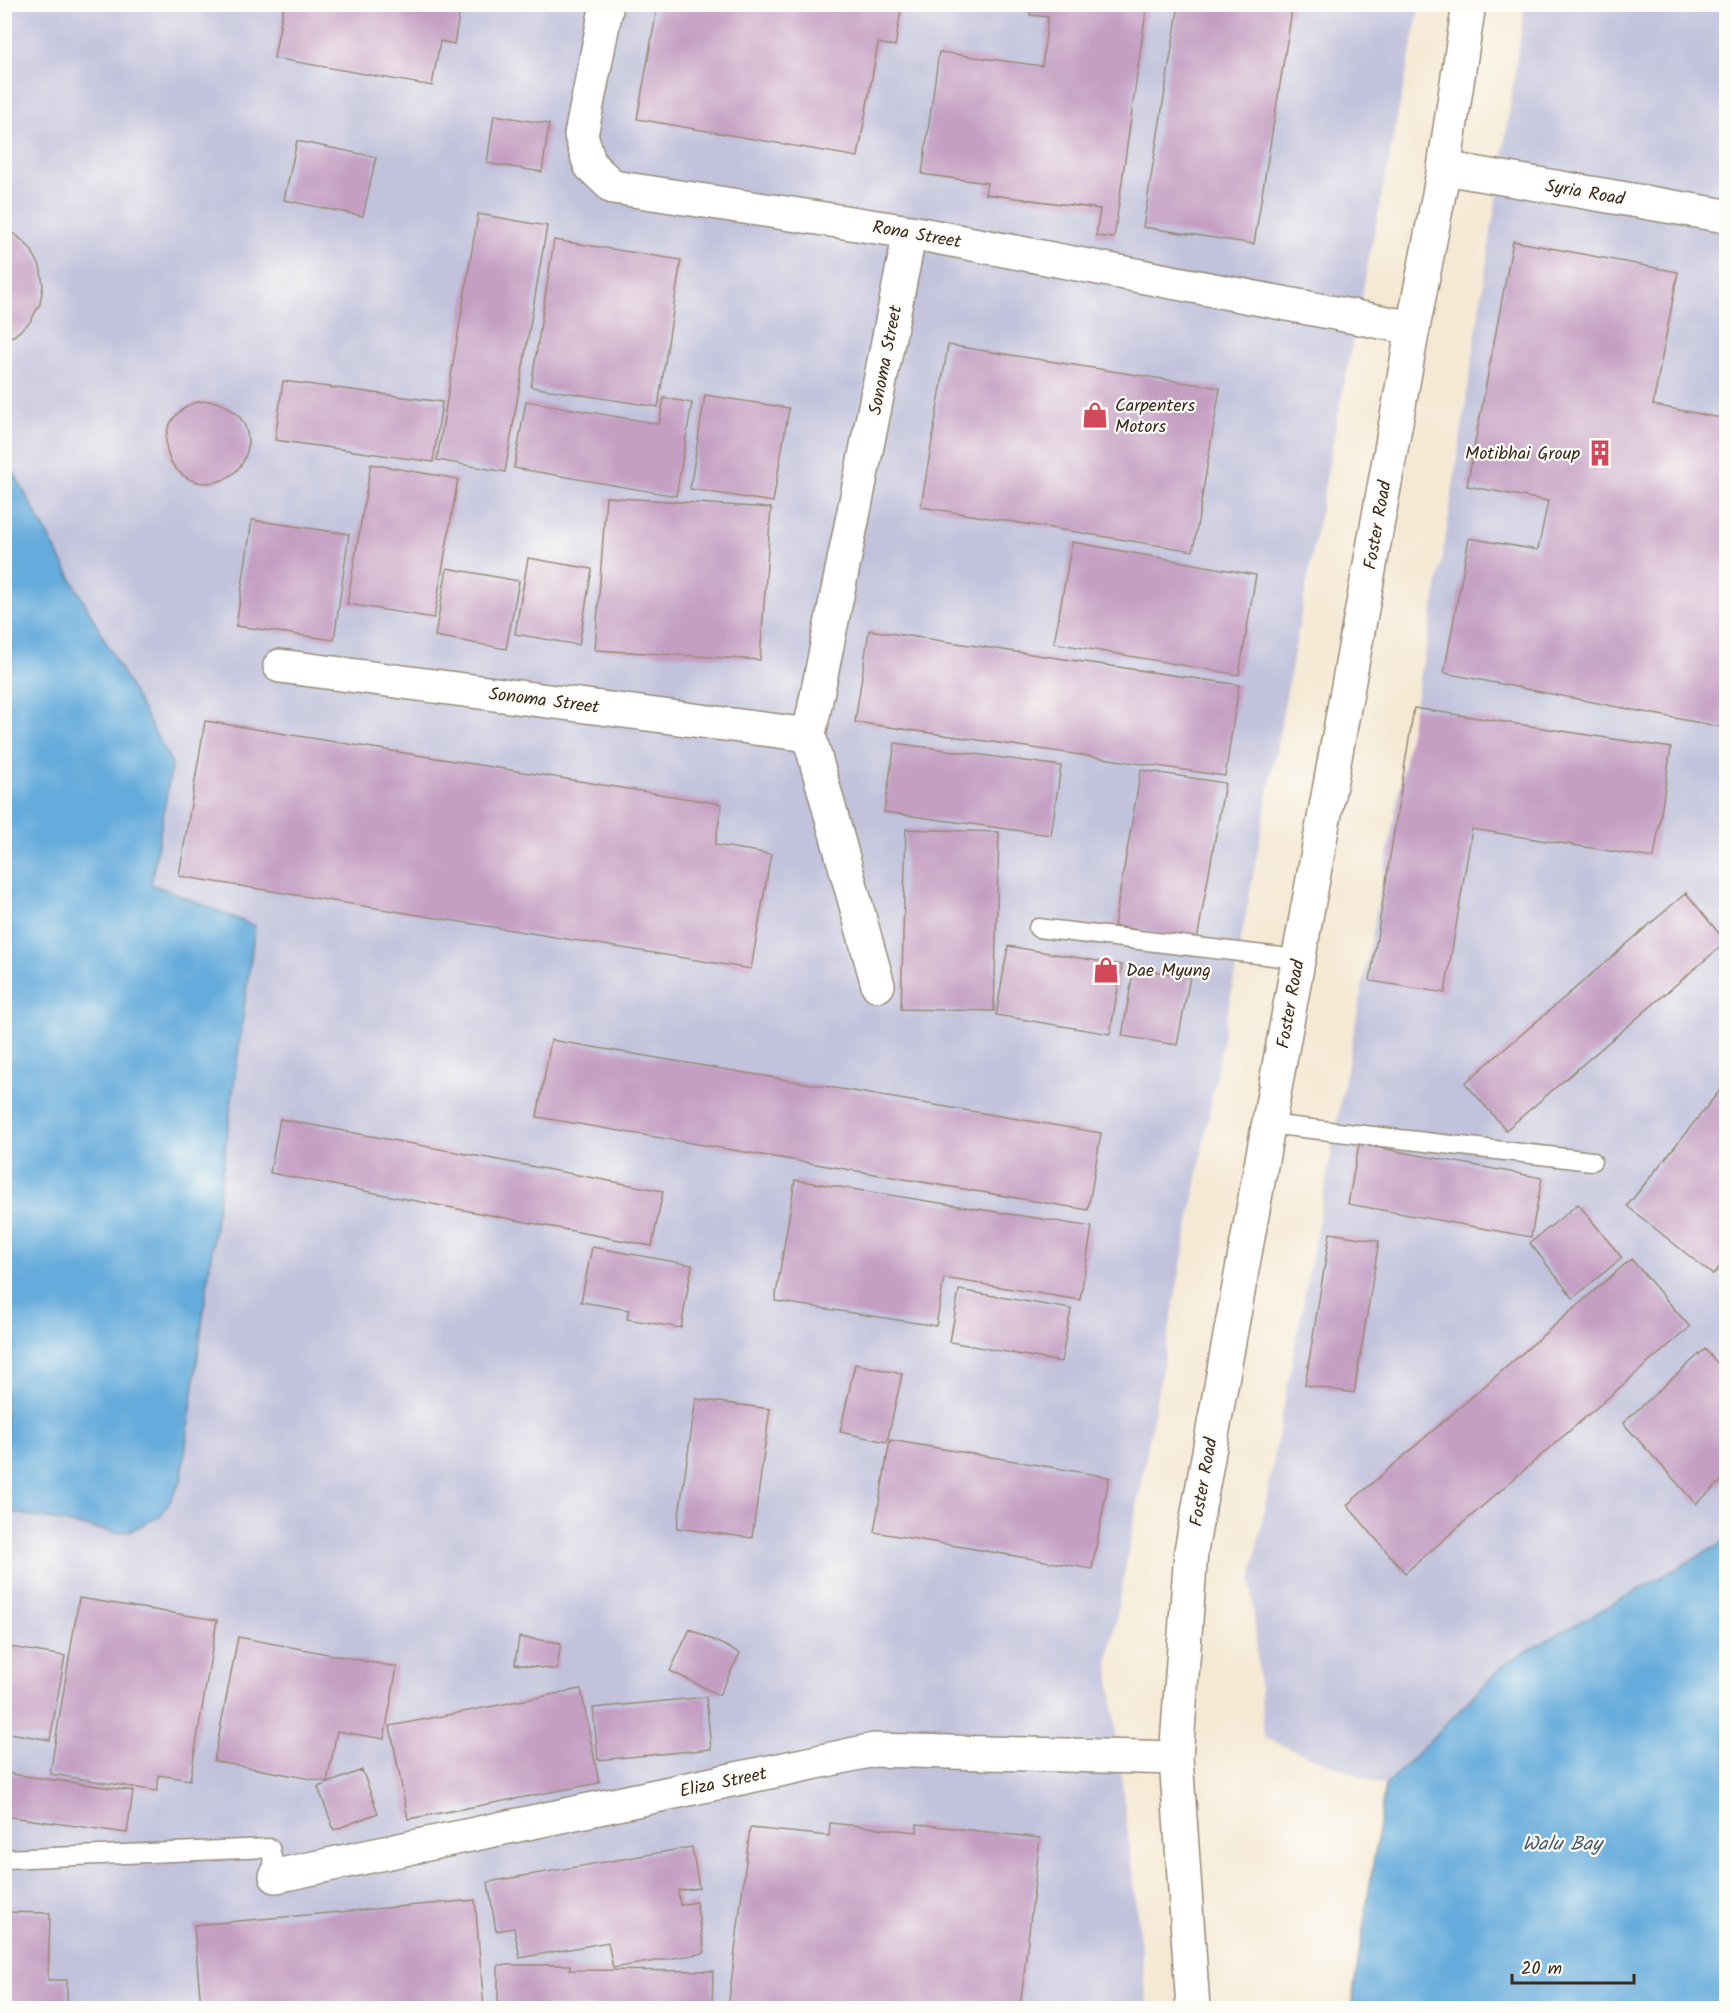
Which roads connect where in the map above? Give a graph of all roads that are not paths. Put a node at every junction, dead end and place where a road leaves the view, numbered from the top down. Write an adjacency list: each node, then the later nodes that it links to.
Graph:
1 (607, 4): 5 (street, Rona Street)
2 (1469, 4): 3 (street, Foster Road)
3 (1444, 168): 4 (street, Syria Road); 6 (street, Foster Road)
4 (1726, 216)
5 (910, 232): 6 (street, Rona Street); 8 (street, Sonoma Street)
6 (1413, 328): 10 (street, Foster Road)
7 (279, 666): 8 (street, Sonoma Street)
8 (809, 735): 11 (street, Sonoma Street)
9 (1038, 928): 10 (lane)
10 (1298, 959): 12 (street, Foster Road)
11 (878, 984)
12 (1268, 1124): 13 (lane); 14 (street, Foster Road)
13 (1592, 1161)
14 (1176, 1758): 16 (street, Eliza Street); 17 (street, Foster Road)
15 (4, 1859): 16 (lane)
16 (276, 1876)
17 (1192, 2008)

